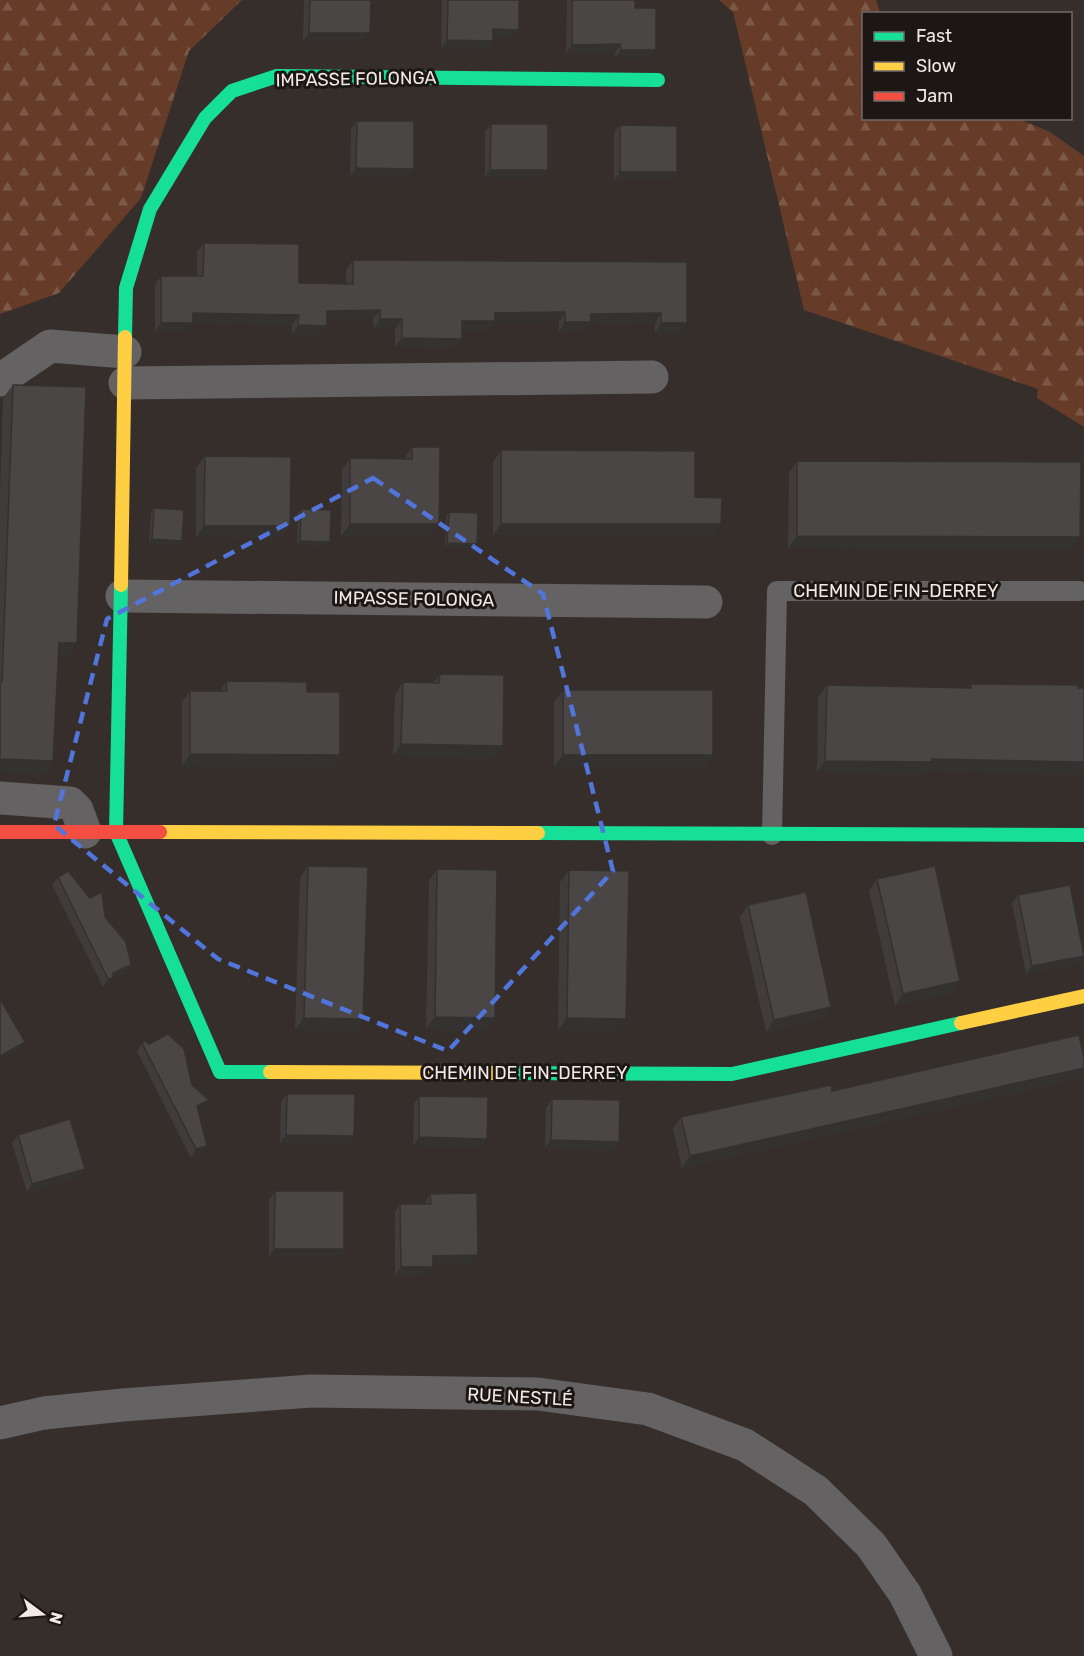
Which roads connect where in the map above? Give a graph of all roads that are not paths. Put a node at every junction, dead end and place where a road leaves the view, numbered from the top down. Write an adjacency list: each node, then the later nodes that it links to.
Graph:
1 (658, 80): 2 (street, IMPASSE FOLONGA)
2 (125, 367): 3 (street); 4 (street); 6 (street, IMPASSE FOLONGA)
3 (652, 376)
4 (0, 380)
5 (1079, 591): 11 (lane, CHEMIN DE FIN-DERREY)
6 (122, 596): 7 (street, IMPASSE FOLONGA); 10 (street, IMPASSE FOLONGA)
7 (706, 602)
8 (0, 798): 10 (street)
9 (0, 832): 10 (street)
10 (100, 832): 11 (street); 13 (street, CHEMIN DE FIN-DERREY)
11 (772, 835): 12 (street)
12 (1084, 835)
13 (1084, 996)
14 (0, 1423): 15 (street, RUE NESTLÉ)
15 (936, 1656)

